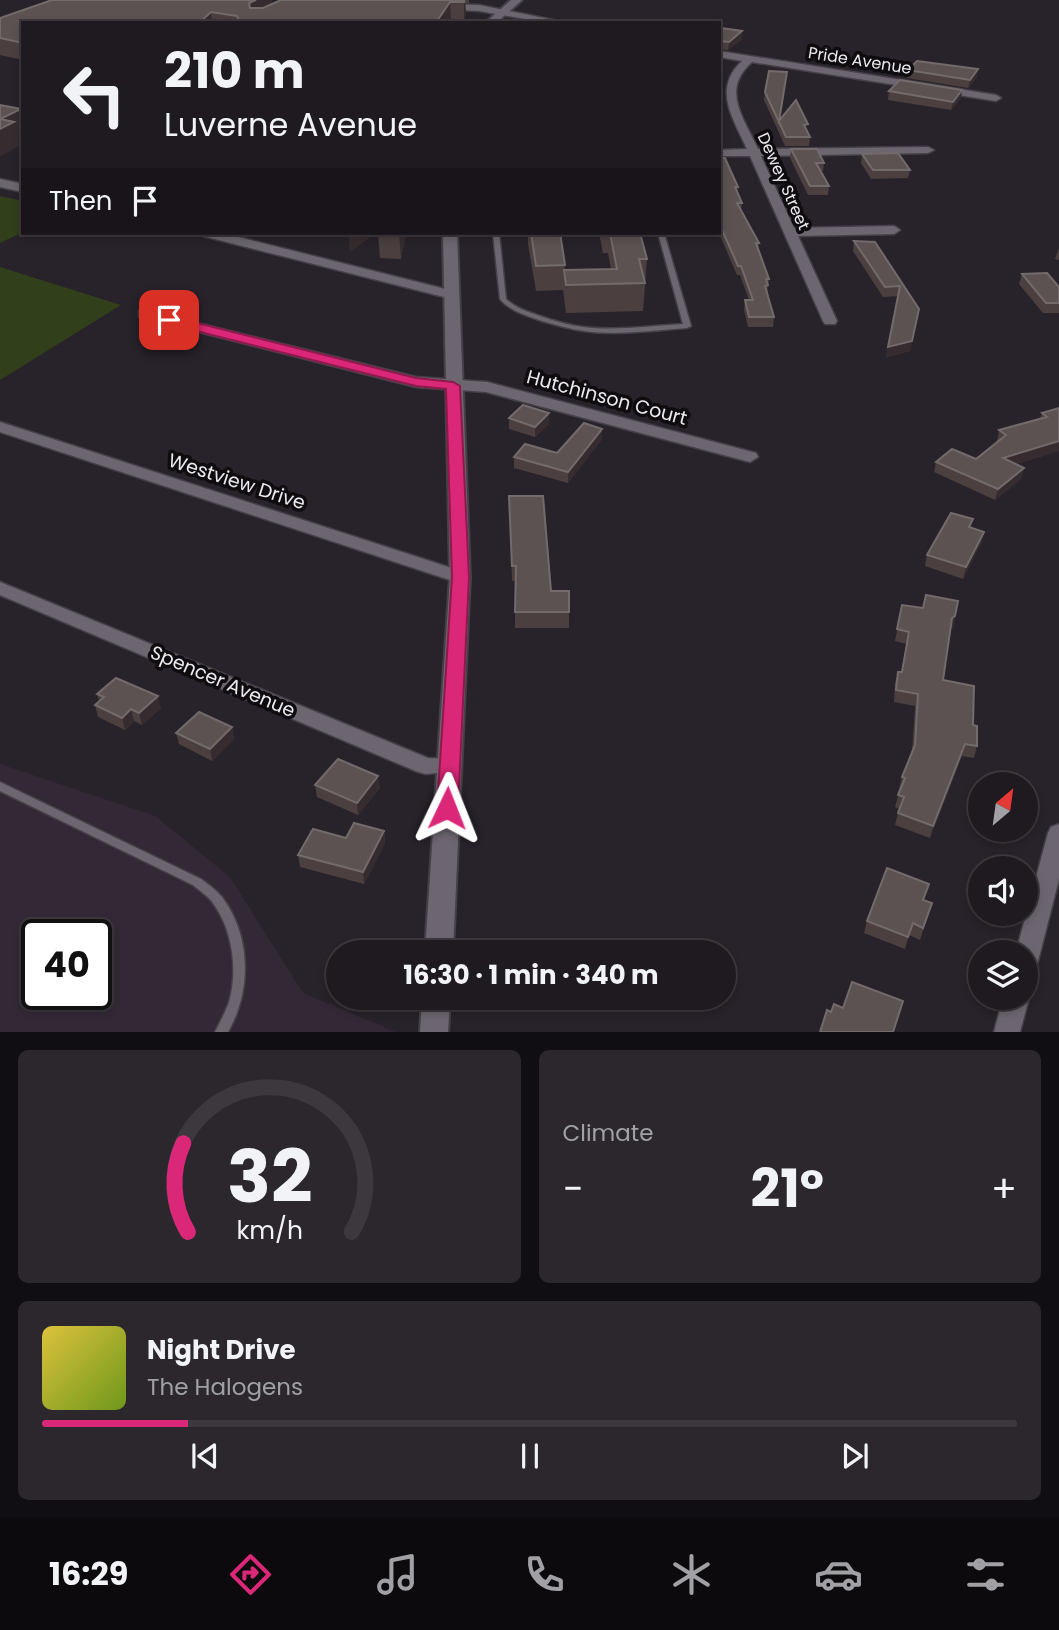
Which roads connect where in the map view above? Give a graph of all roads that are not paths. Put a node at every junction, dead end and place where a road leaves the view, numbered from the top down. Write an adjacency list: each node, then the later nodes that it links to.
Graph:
1 (517, 0): 3 (street)
2 (426, 7): 3 (street)
3 (503, 12): 4 (street); 5 (street)
4 (492, 21)
5 (554, 21)
6 (721, 54): 7 (street, Pride Avenue)
7 (750, 59): 8 (street, Pride Avenue); 10 (street, Dewey Street)
8 (996, 98)
9 (928, 150): 10 (street)
10 (754, 152): 11 (street); 15 (street, Dewey Street)
11 (721, 153)
12 (0, 183): 13 (street)
13 (21, 188)
14 (894, 230): 15 (street)
15 (790, 232): 22 (street, Dewey Street)
16 (216, 235): 20 (street)
17 (450, 235): 20 (street)
18 (496, 235): 19 (lane)
19 (662, 235)
20 (452, 295): 23 (street)
21 (144, 314): 23 (street, Hutchinson Court)
22 (830, 321)
23 (453, 386): 25 (street, Hutchinson Court); 26 (street)
24 (0, 427): 26 (street, Westview Drive)
25 (750, 457)
26 (460, 577): 28 (street)
27 (0, 588): 28 (street, Spencer Avenue)
28 (448, 765): 31 (street)
29 (0, 786): 35 (lane)
30 (1059, 833): 32 (street)
31 (440, 940)
32 (1031, 940)
33 (435, 1010): 36 (street)
34 (1013, 1010): 37 (street)
35 (221, 1031)
36 (434, 1031)
37 (1007, 1031)

